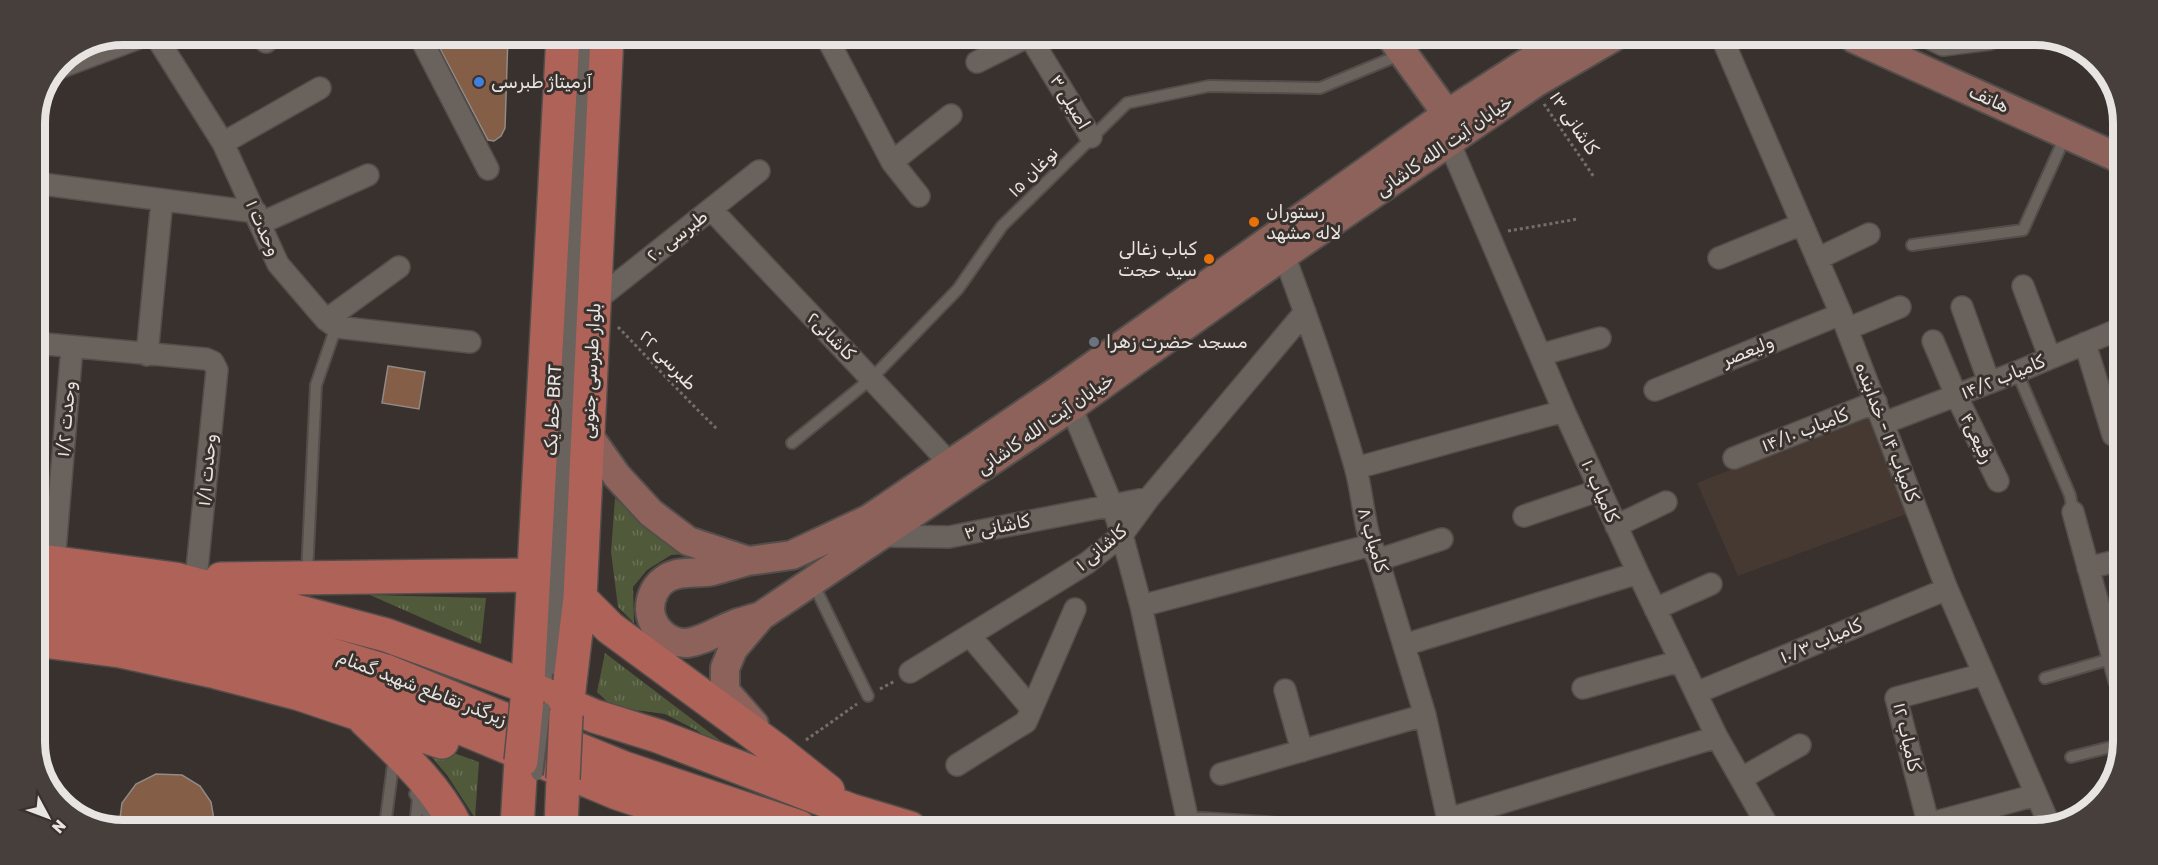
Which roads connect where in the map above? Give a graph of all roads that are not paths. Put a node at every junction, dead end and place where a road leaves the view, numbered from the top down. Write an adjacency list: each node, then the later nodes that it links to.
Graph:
1 (118, 45): 16 (street)
2 (161, 45): 24 (street, وحدت ۱)
3 (424, 45): 27 (street)
4 (563, 45): 93 (main road)
5 (581, 45): 118 (lane, خط یک BRT)
6 (589, 45): 118 (lane, خط یک BRT)
7 (607, 45): 45 (main road, بلوار طبرسی جنوبی)
8 (831, 45): 26 (street)
9 (1013, 45): 17 (street)
10 (1034, 45): 22 (street, اصیلی ۳)
11 (1557, 45): 19 (main road, خیابان آیت الله کاشانی)
12 (1600, 45): 23 (main road, خیابان آیت الله کاشانی)
13 (1725, 45): 35 (street, کامیاب ۱۴ - خدابنده)
14 (1874, 45): 21 (main road, هاتف)
15 (1397, 46): 19 (main road); 22 (lane, نوغان ۱۵)
16 (75, 62)
17 (977, 63)
18 (320, 88): 24 (street)
19 (1447, 114): 72 (main road, خیابان آیت الله کاشانی)
20 (951, 115): 26 (street)
21 (2066, 134): 25 (main road, هاتف); 37 (lane)
22 (1091, 137): 60 (lane, نوغان ۱۵)
23 (1449, 142): 38 (main road, خیابان آیت الله کاشانی); 57 (street, کامیاب ۱۰)
24 (223, 143): 34 (street, وحدت ۱)
25 (2113, 155)
26 (892, 162): 31 (street)
27 (488, 169)
28 (759, 171): 33 (street, طبرسی ۲۰)
29 (368, 175): 34 (street)
30 (45, 184): 32 (street)
31 (919, 196)
32 (162, 200): 34 (street); 56 (street)
33 (711, 209): 45 (street, طبرسی ۲۰); 60 (street, کاشانی۲)
34 (258, 218): 48 (street, وحدت ۱)
35 (1802, 224): 39 (street); 40 (street, کامیاب ۱۴ - خدابنده)
36 (1869, 234): 40 (street)
37 (1912, 245)
38 (1284, 255): 46 (street, کامیاب ۸); 65 (main road, خیابان آیت الله کاشانی)
39 (1719, 258)
40 (1817, 259): 47 (street, کامیاب ۱۴ - خدابنده)
41 (399, 267): 48 (street)
42 (2023, 286): 58 (street)
43 (1900, 307): 47 (street, ولیعصر)
44 (1962, 307): 61 (street)
45 (594, 311): 68 (main road, بلوار طبرسی جنوبی)
46 (1305, 312): 73 (street, کامیاب ۸); 76 (street, کاشانی ۱)
47 (1844, 321): 62 (street, ولیعصر); 64 (street, کامیاب ۱۴ - خدابنده)
48 (331, 323): 52 (street); 95 (lane)
49 (2113, 332): 54 (street, کامیاب ۱۴/۲)
50 (1600, 338): 57 (street)
51 (1933, 341): 63 (street, رفیعی۴)
52 (470, 342)
53 (45, 344): 55 (street)
54 (2085, 344): 58 (street, کامیاب ۱۴/۲); 69 (street)
55 (72, 347): 56 (street); 85 (street, وحدت ۱/۲)
56 (147, 355): 94 (street, وحدت ۱/۱)
57 (1540, 355): 66 (street, کامیاب ۱۰)
58 (2050, 358): 59 (street, کامیاب ۱۴/۲)
59 (2017, 372): 61 (street, کامیاب ۱۴/۲); 79 (lane)
60 (872, 378): 70 (lane, نوغان ۱۵); 72 (street, کاشانی۲)
61 (1989, 382): 63 (street, کامیاب ۱۴/۲)
62 (1655, 390)
63 (1956, 395): 67 (street, کامیاب ۱۴/۲); 74 (street, رفیعی۴)
64 (1876, 402): 67 (street, کامیاب ۱۴ - خدابنده); 71 (street, کامیاب ۱۴/۱۰)
65 (1071, 407): 78 (street); 83 (main road, خیابان آیت الله کاشانی)
66 (1564, 411): 73 (street); 75 (street, کامیاب ۱۰)
67 (1884, 423): 98 (street, کامیاب ۱۴ - خدابنده)
68 (588, 435): 87 (main road, خیابان آیت الله کاشانی); 99 (main road, بلوار طبرسی جنوبی)
69 (2113, 435)
70 (792, 443)
71 (1734, 458)
72 (950, 465): 87 (main road, خیابان آیت الله کاشانی)
73 (1356, 468): 86 (street, کامیاب ۸)
74 (1998, 481)
75 (1600, 490): 80 (street); 81 (street, کامیاب ۱۰)
76 (1149, 498): 78 (street, کاشانی ۳); 82 (street, کاشانی ۱)
77 (1666, 502): 81 (street)
78 (1112, 505): 82 (street); 83 (street, کاشانی ۳)
79 (2073, 513): 89 (street)
80 (1524, 516)
81 (1616, 526): 92 (street, کامیاب ۱۰)
82 (1122, 535): 100 (street); 105 (street, کاشانی ۱)
83 (882, 536): 96 (main road, خیابان آیت الله کاشانی)
84 (1442, 539): 86 (street)
85 (45, 540)
86 (1374, 553): 100 (street); 107 (street, کامیاب ۸)
87 (748, 561): 104 (main road)
88 (2113, 562): 89 (street)
89 (2088, 568): 108 (street)
90 (45, 569): 94 (main road)
91 (45, 570): 145 (main road, زیرگذر تقاطع شهید گمنام)
92 (1638, 573): 102 (street, کامیاب ۱۰); 107 (street)
93 (534, 574): 95 (main road); 118 (main road)
94 (186, 579): 95 (main road); 118 (main road)
95 (307, 580)
96 (812, 581): 104 (main road, خیابان آیت الله کاشانی); 117 (lane)
97 (1711, 584): 102 (street)
98 (1947, 589): 112 (street, کامیاب ۱۴ - خدابنده); 116 (street, کامیاب ۱۰/۳)
99 (580, 598): 118 (main road, بلوار طبرسی جنوبی); 126 (main road)
100 (1141, 606): 147 (street)
101 (1075, 609): 119 (street)
102 (1655, 609): 110 (street, کامیاب ۱۰)
103 (45, 614): 144 (main road, زیرگذر تقاطع شهید گمنام)
104 (761, 616): 126 (main road, خیابان آیت الله کاشانی)
105 (971, 637): 111 (street, کاشانی ۱); 119 (street)
106 (45, 641): 120 (main road)
107 (1404, 645): 121 (street, کامیاب ۸)
108 (2113, 655)
109 (2113, 658): 113 (lane)
110 (1680, 661): 114 (street); 116 (street, کامیاب ۱۰)
111 (910, 672)
112 (1984, 674): 133 (street, کامیاب ۱۴ - خدابنده); 151 (street, کامیاب ۱۲)
113 (2045, 678)
114 (1583, 688)
115 (1285, 690): 125 (street)
116 (1696, 693): 122 (street, کامیاب ۱۰)
117 (868, 696)
118 (548, 703): 131 (main road, bridge); 131 (main road, bridge); 135 (main road)
119 (1031, 708): 129 (street)
120 (357, 713): 128 (lane); 131 (main road); 140 (main road)
121 (1425, 716): 125 (street); 148 (street, کامیاب ۸)
122 (1717, 737): 132 (street, کامیاب ۱۰); 149 (street)
123 (1800, 745): 132 (street)
124 (2113, 746): 127 (lane)
125 (1302, 751): 130 (street)
126 (780, 752): 135 (main road)
127 (2070, 757)
128 (393, 765): 134 (lane); 137 (lane)
129 (957, 765)
130 (1221, 774)
131 (541, 778): 141 (main road); 142 (main road); 143 (main road)
132 (1743, 778): 150 (street, کامیاب ۱۰)
133 (2036, 795): 136 (street, کامیاب ۱۴ - خدابنده); 152 (street)
134 (418, 797): 138 (lane); 139 (lane)
135 (850, 810): 146 (main road)
136 (2047, 819)
137 (386, 820)
138 (416, 820)
139 (432, 820)
140 (453, 820)
141 (520, 820)
142 (558, 820)
143 (639, 820)
144 (699, 820)
145 (779, 820)
146 (883, 820)
147 (1188, 820)
148 (1448, 820)
149 (1461, 820)
150 (1765, 820)
151 (1927, 820)
152 (1952, 820)

